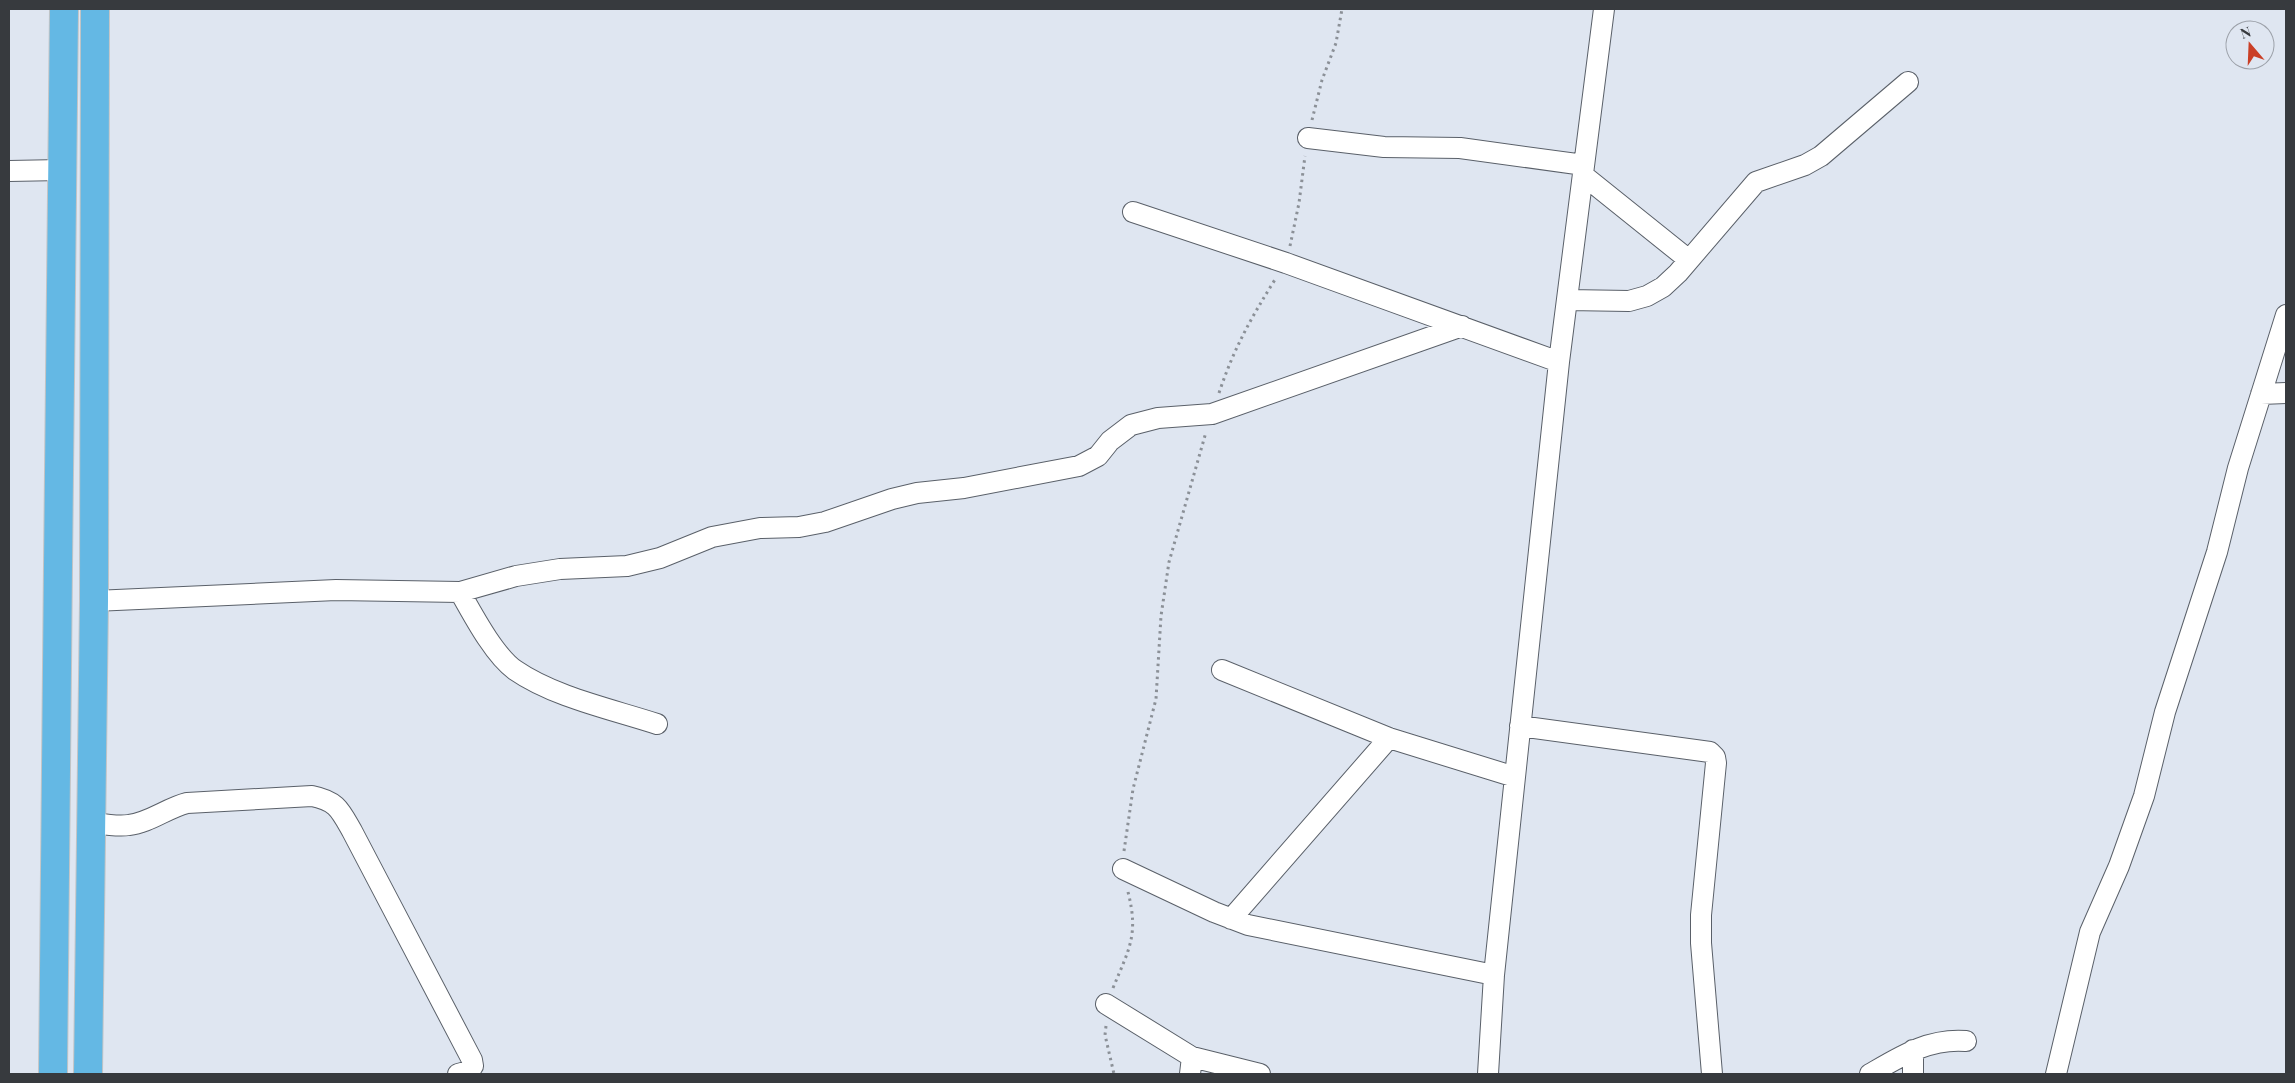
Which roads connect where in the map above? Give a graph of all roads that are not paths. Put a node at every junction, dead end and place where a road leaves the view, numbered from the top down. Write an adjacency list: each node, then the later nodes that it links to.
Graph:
1 (64, 9): 6 (highway)
2 (95, 9): 18 (highway)
3 (1604, 9): 7 (street)
4 (1908, 82): 10 (street)
5 (1308, 138): 7 (street)
6 (61, 170): 8 (street); 32 (highway)
7 (1583, 170): 10 (street); 11 (street)
8 (9, 171)
9 (1133, 212): 13 (street)
10 (1689, 260): 11 (street)
11 (1568, 300): 14 (street)
12 (2286, 315): 16 (street)
13 (1462, 326): 14 (street); 17 (street)
14 (1559, 362): 21 (street)
15 (2286, 392): 16 (street)
16 (2261, 394): 40 (street)
17 (460, 592): 18 (street); 20 (street)
18 (94, 601): 24 (highway)
19 (1222, 670): 22 (street)
20 (657, 724)
21 (1520, 726): 23 (street); 37 (street)
22 (1389, 738): 23 (street); 26 (street)
23 (1515, 777): 27 (street)
24 (90, 822): 33 (highway); 34 (street)
25 (1123, 869): 26 (street)
26 (1230, 919): 27 (street)
27 (1494, 975): 36 (street)
28 (1106, 1004): 31 (street)
29 (1966, 1041): 30 (street)
30 (1913, 1050): 38 (street); 39 (street)
31 (1191, 1066): 35 (street)
32 (53, 1074)
33 (88, 1074)
34 (458, 1074)
35 (1260, 1074)
36 (1488, 1074)
37 (1712, 1074)
38 (1870, 1074)
39 (1913, 1074)
40 (2056, 1074)

